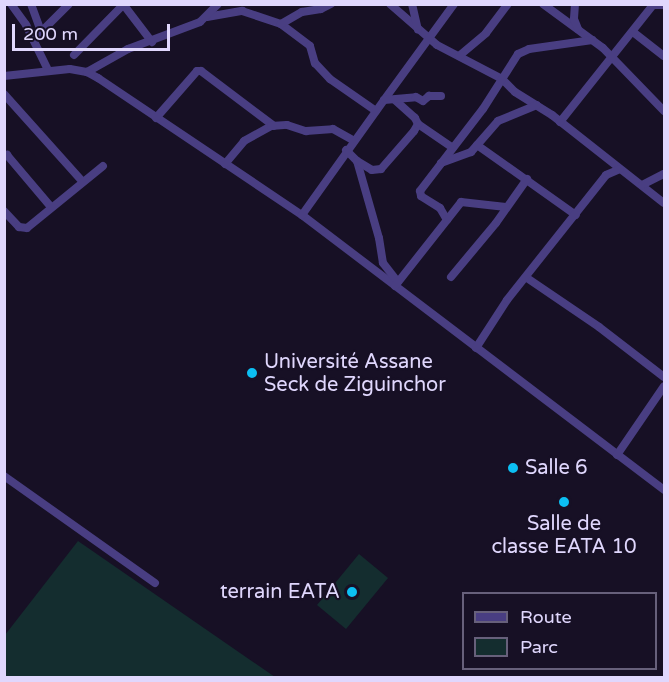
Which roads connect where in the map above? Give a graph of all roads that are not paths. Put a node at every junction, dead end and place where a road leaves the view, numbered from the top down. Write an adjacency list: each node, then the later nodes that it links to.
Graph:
1 (11, 4): 24 (street)
2 (31, 4): 21 (street)
3 (69, 4): 21 (street)
4 (313, 4): 16 (street)
5 (331, 4): 16 (street)
6 (390, 4): 19 (street)
7 (412, 4): 19 (street)
8 (453, 4): 23 (street)
9 (508, 4): 28 (street)
10 (543, 4): 20 (street)
11 (575, 4): 20 (street)
12 (664, 4): 15 (street)
13 (123, 5): 26 (street); 27 (street)
14 (216, 5): 17 (street)
15 (654, 5): 22 (street)
16 (321, 9): 18 (street)
17 (207, 17): 18 (street); 26 (street)
18 (281, 24): 42 (street)
19 (419, 30): 23 (street)
20 (578, 30): 25 (street)
21 (41, 32): 24 (street)
22 (633, 32): 29 (street); 30 (street)
23 (428, 38): 28 (street); 39 (street)
24 (34, 39): 31 (street)
25 (592, 40): 30 (street); 34 (street)
26 (152, 42): 32 (street)
27 (74, 55)
28 (459, 56): 34 (street)
29 (664, 56)
30 (611, 57): 43 (street); 45 (street)
31 (48, 70): 32 (street); 33 (street)
32 (87, 72): 44 (street)
33 (4, 76)
34 (502, 79): 35 (street); 36 (street)
35 (496, 90): 36 (street); 50 (street)
36 (518, 94): 41 (street)
37 (441, 96): 40 (street)
38 (6, 99): 60 (street)
39 (384, 100): 40 (street); 42 (street)
40 (395, 100): 46 (street)
41 (537, 105): 45 (street); 49 (street)
42 (376, 111): 48 (street)
43 (664, 111)
44 (156, 118): 47 (street); 54 (street)
45 (560, 122): 57 (street)
46 (418, 124): 50 (street); 53 (street)
47 (274, 126): 48 (street); 54 (street)
48 (353, 141): 51 (street)
49 (477, 146): 55 (street); 59 (street)
50 (453, 148): 55 (street)
51 (346, 150): 53 (street); 66 (street)
52 (4, 157): 63 (street)
53 (357, 160): 71 (street)
54 (225, 164): 66 (street)
55 (441, 164): 68 (street)
56 (103, 166): 60 (street)
57 (620, 169): 61 (street); 67 (street)
58 (664, 174): 61 (street)
59 (526, 179): 64 (street); 67 (street)
60 (82, 181): 63 (street)
61 (642, 185): 62 (street)
62 (664, 203)
63 (51, 207): 65 (street)
64 (506, 207): 68 (street); 69 (street)
65 (4, 211)
66 (302, 215): 71 (street)
67 (576, 215): 70 (street)
68 (447, 220): 71 (street)
69 (451, 278)
70 (527, 278): 72 (street); 73 (street)
71 (396, 284): 72 (street)
72 (476, 348): 75 (street)
73 (664, 377)
74 (664, 386): 75 (street)
75 (617, 455): 77 (street)
76 (4, 476): 78 (street)
77 (664, 490)
78 (155, 583)

